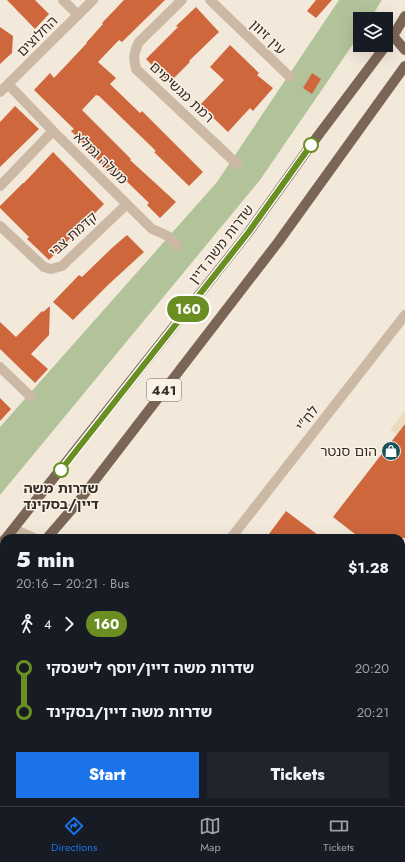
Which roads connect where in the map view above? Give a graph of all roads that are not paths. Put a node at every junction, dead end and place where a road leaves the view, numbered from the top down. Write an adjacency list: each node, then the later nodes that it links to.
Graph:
1 (63, 0): 5 (street)
2 (93, 0): 5 (street, החלוצים)
3 (182, 0): 16 (street, רמת מגשימים)
4 (210, 0): 12 (street, עין זיוון)
5 (78, 15): 13 (street, החלוצים)
6 (405, 16): 7 (main road, שדרות משה דיין / 441)
7 (393, 36): 8 (main road); 9 (main road)
8 (405, 38)
9 (405, 50)
10 (381, 52): 24 (main road, שדרות משה דיין / 441)
11 (405, 66): 28 (main road, 441)
12 (290, 77)
13 (8, 84): 14 (street, החלוצים); 15 (street, מעלה גמלא)
14 (0, 92)
15 (53, 131): 17 (street); 18 (street, מעלה גמלא)
16 (237, 164)
17 (0, 186)
18 (127, 204): 19 (street, קדמת צבי); 20 (street, מעלה גמלא)
19 (0, 226)
20 (176, 243)
21 (405, 315): 29 (street, לח"י)
22 (0, 367): 23 (street)
23 (30, 396)
24 (14, 529): 25 (main road, שדרות משה דיין / 441); 26 (street); 27 (street)
25 (10, 534)
26 (18, 534)
27 (25, 534)
28 (50, 534)
29 (234, 534)

